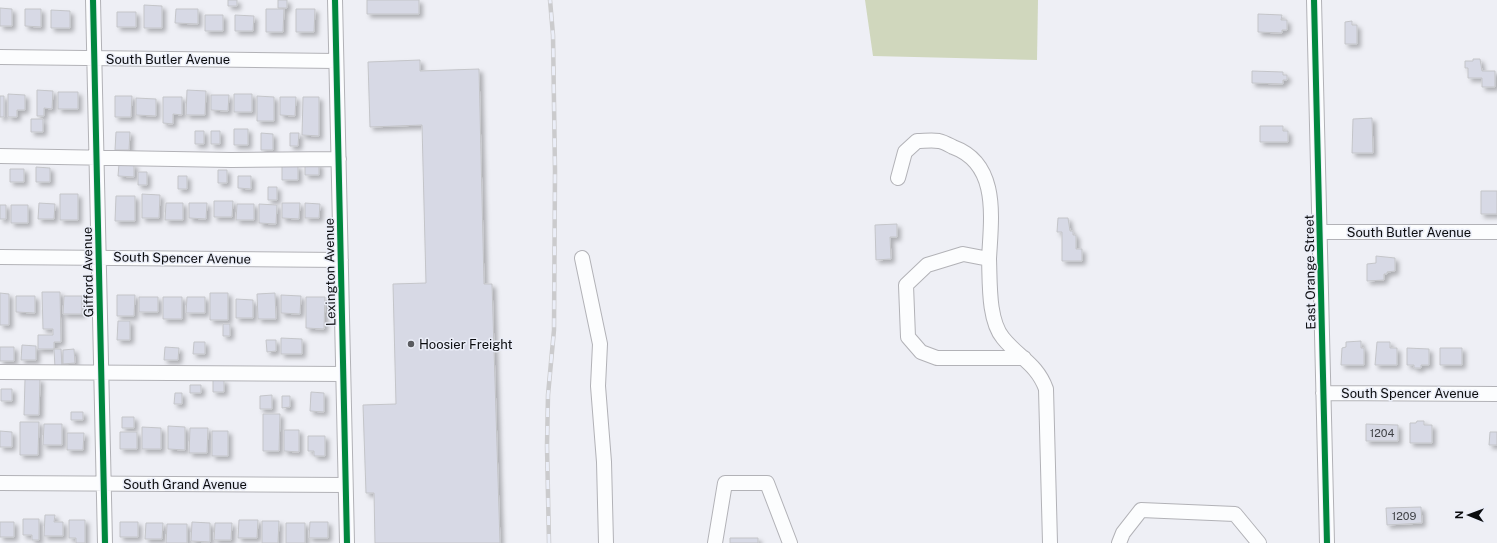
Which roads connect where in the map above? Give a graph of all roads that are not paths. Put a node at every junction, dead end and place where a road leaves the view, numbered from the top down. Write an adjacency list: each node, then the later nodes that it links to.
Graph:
1 (93, 0): 5 (street, Gifford Avenue)
2 (335, 0): 6 (street, Lexington Avenue)
3 (1314, 0): 11 (street, East Orange Street)
4 (0, 58): 5 (street, South Butler Avenue)
5 (94, 59): 6 (street, South Butler Avenue); 8 (street, Gifford Avenue)
6 (336, 61): 9 (street, Lexington Avenue)
7 (0, 156): 8 (street)
8 (96, 157): 9 (street); 14 (street, Gifford Avenue)
9 (338, 159): 16 (street, Lexington Avenue)
10 (898, 178): 17 (street)
11 (1320, 232): 12 (street, South Butler Avenue); 22 (street, East Orange Street)
12 (1497, 232)
13 (0, 257): 14 (street, South Spencer Avenue)
14 (99, 258): 16 (street, South Spencer Avenue); 20 (street, Gifford Avenue)
15 (582, 258): 29 (street)
16 (341, 260): 21 (street, Lexington Avenue)
17 (989, 260): 18 (street); 18 (street)
18 (1024, 358): 32 (street)
19 (0, 372): 20 (street)
20 (101, 373): 21 (street); 25 (street, Gifford Avenue)
21 (343, 374): 26 (street, Lexington Avenue)
22 (1323, 393): 23 (street, South Spencer Avenue); 35 (street, East Orange Street)
23 (1497, 394)
24 (0, 483): 25 (street, South Grand Avenue)
25 (103, 483): 26 (street, South Grand Avenue); 27 (street, Gifford Avenue)
26 (346, 486): 28 (street, Lexington Avenue)
27 (105, 543)
28 (347, 543)
29 (606, 543)
30 (715, 543): 31 (street)
31 (790, 543)
32 (1050, 543)
33 (1119, 543): 34 (street)
34 (1259, 543)
35 (1327, 543)

